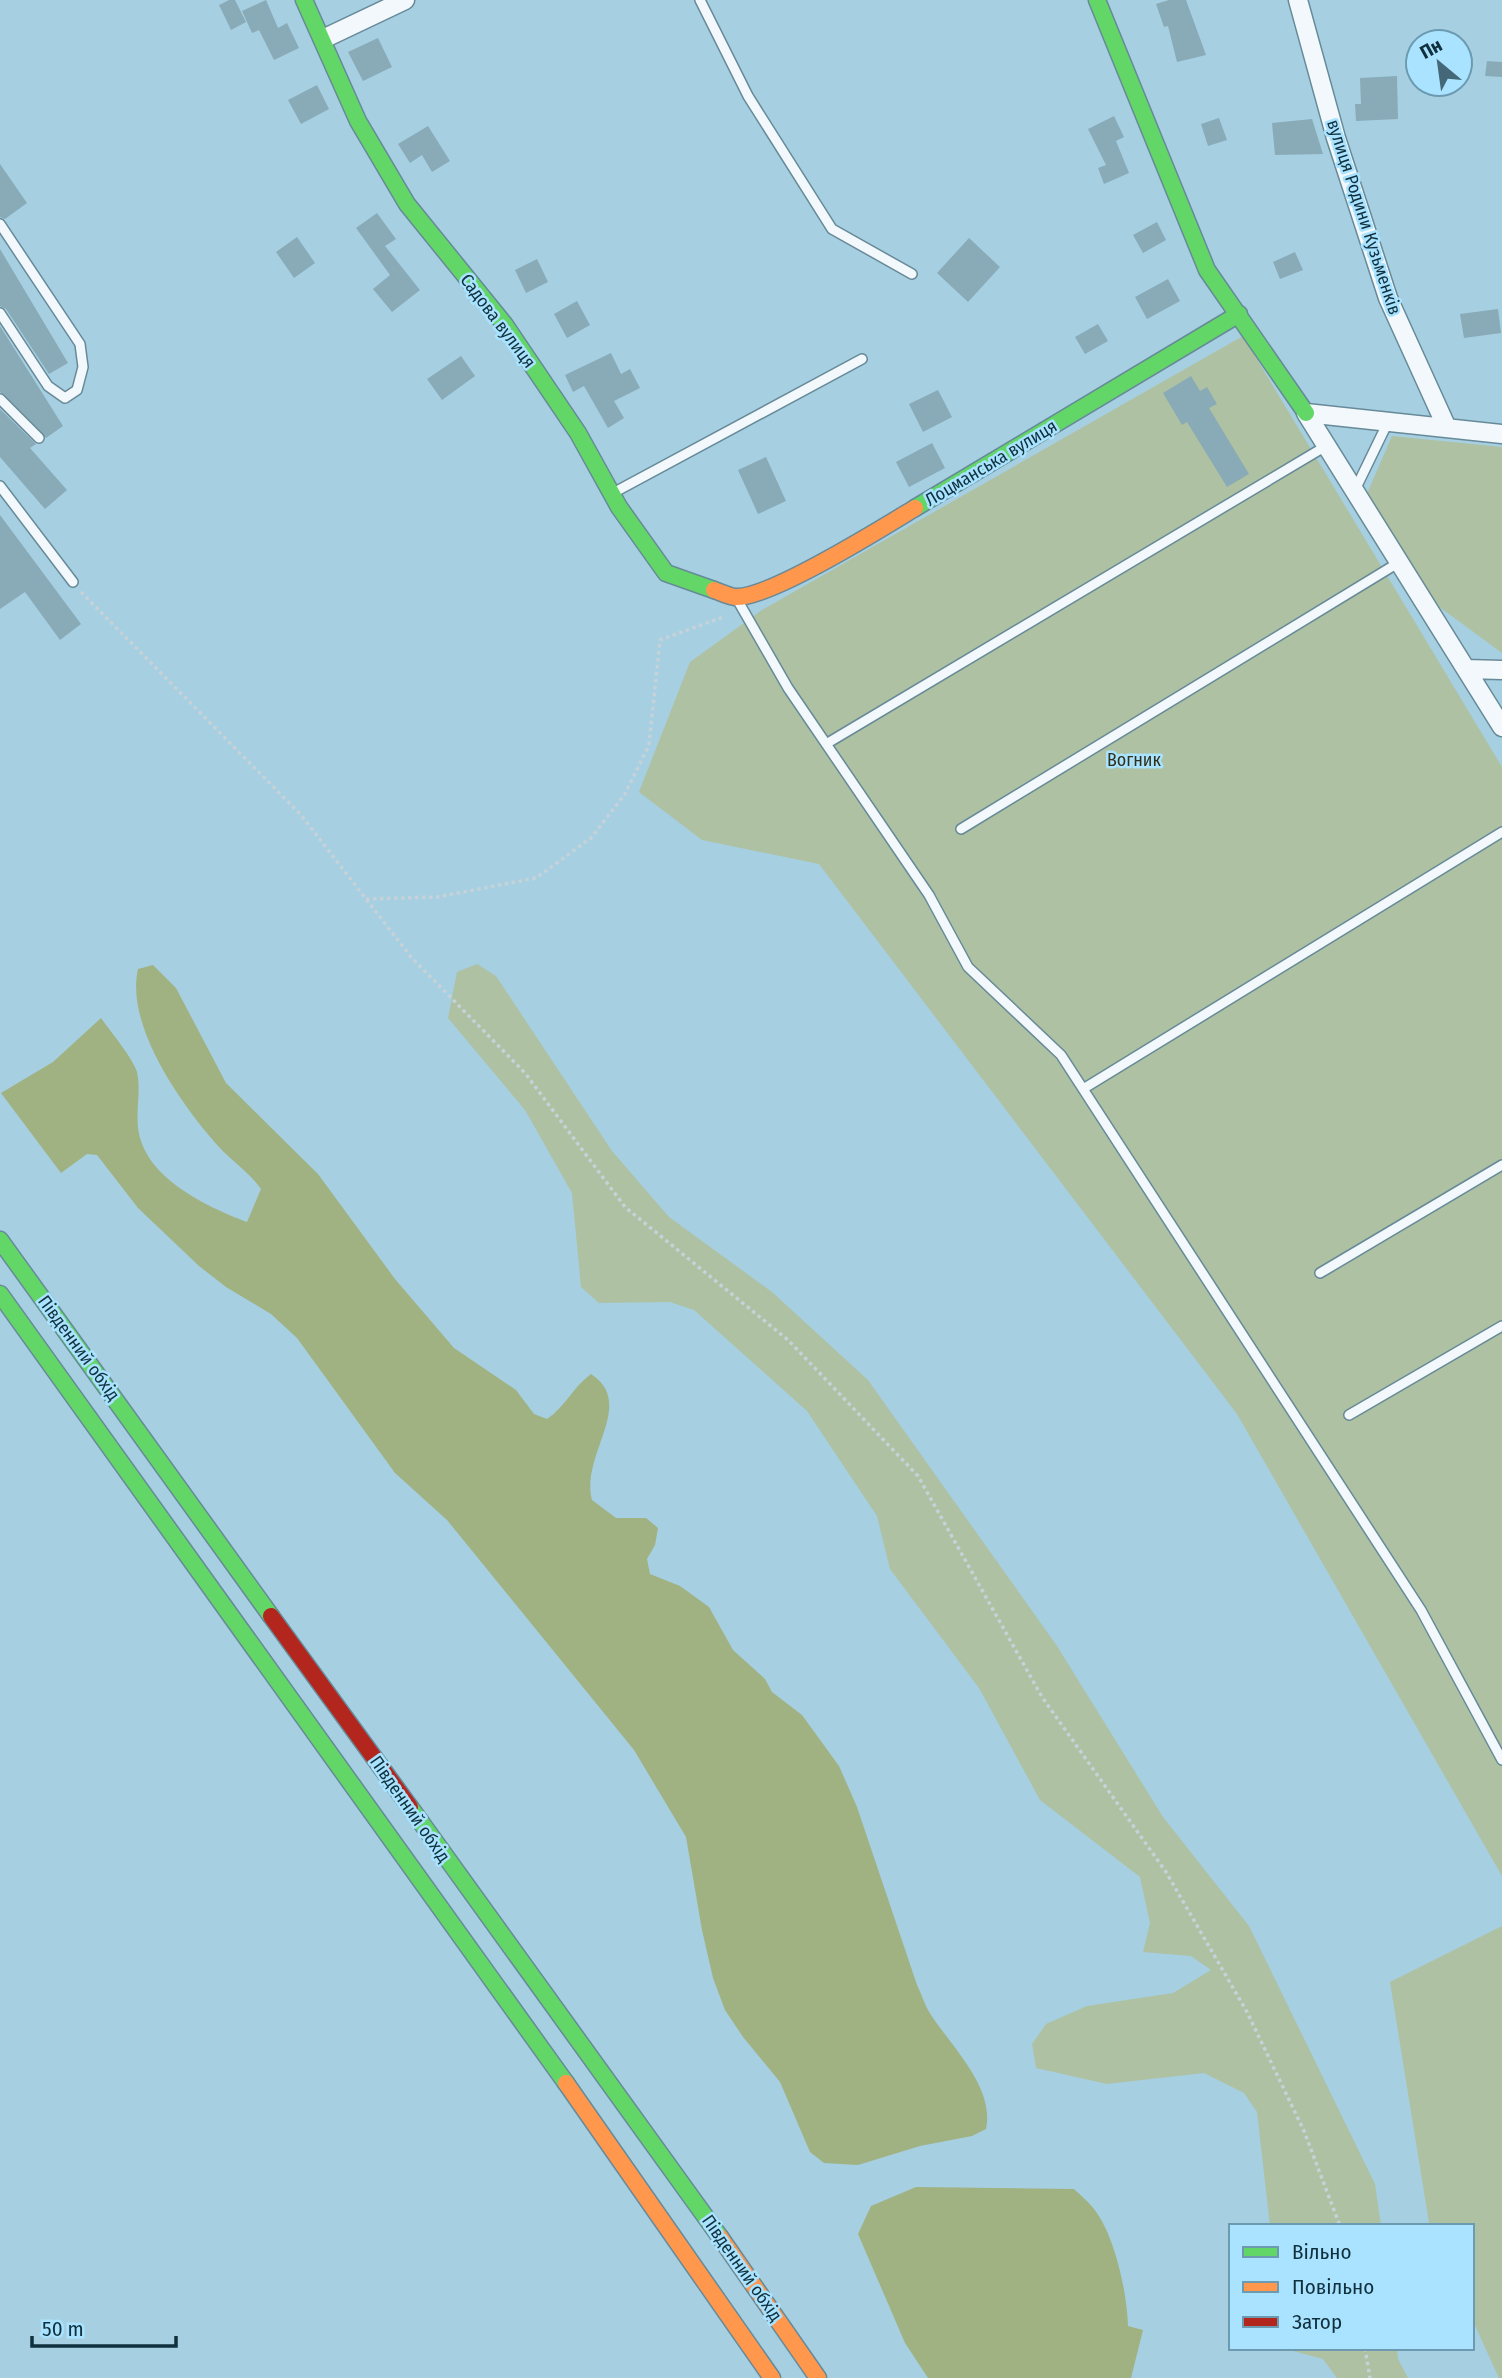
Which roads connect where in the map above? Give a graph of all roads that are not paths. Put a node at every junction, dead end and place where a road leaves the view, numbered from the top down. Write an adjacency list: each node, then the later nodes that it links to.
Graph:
1 (304, 0): 6 (main road, Садова вулиця)
2 (405, 0): 6 (street)
3 (701, 0): 8 (lane)
4 (1097, 0): 10 (main road)
5 (1298, 0): 15 (street, вулиця Родини Кузьменків)
6 (323, 39): 21 (main road, Садова вулиця)
7 (0, 224): 9 (lane)
8 (912, 274)
9 (0, 313)
10 (1239, 314): 13 (main road); 24 (main road, Лоцманська вулиця)
11 (862, 359): 21 (lane)
12 (0, 399): 17 (lane)
13 (1306, 413): 14 (street); 18 (street)
14 (1388, 422): 15 (street); 20 (lane)
15 (1447, 428): 16 (street)
16 (1502, 434)
17 (39, 438)
18 (1326, 446): 20 (street); 28 (lane)
19 (0, 485): 23 (lane)
20 (1355, 492): 22 (street)
21 (611, 494): 24 (main road, Садова вулиця)
22 (1398, 563): 25 (street); 29 (lane)
23 (73, 582)
24 (739, 603): 28 (lane)
25 (1466, 669): 26 (street); 27 (street)
26 (1502, 670)
27 (1502, 727)
28 (826, 744): 31 (lane)
29 (961, 829)
30 (1502, 832): 31 (lane)
31 (1083, 1089): 38 (lane)
32 (1502, 1165): 34 (lane)
33 (0, 1240): 40 (main road, Південний обхід)
34 (1320, 1273)
35 (0, 1294): 39 (main road, Південний обхід)
36 (1502, 1326): 37 (lane)
37 (1349, 1415)
38 (1502, 1759)
39 (772, 2378)
40 (818, 2378)

